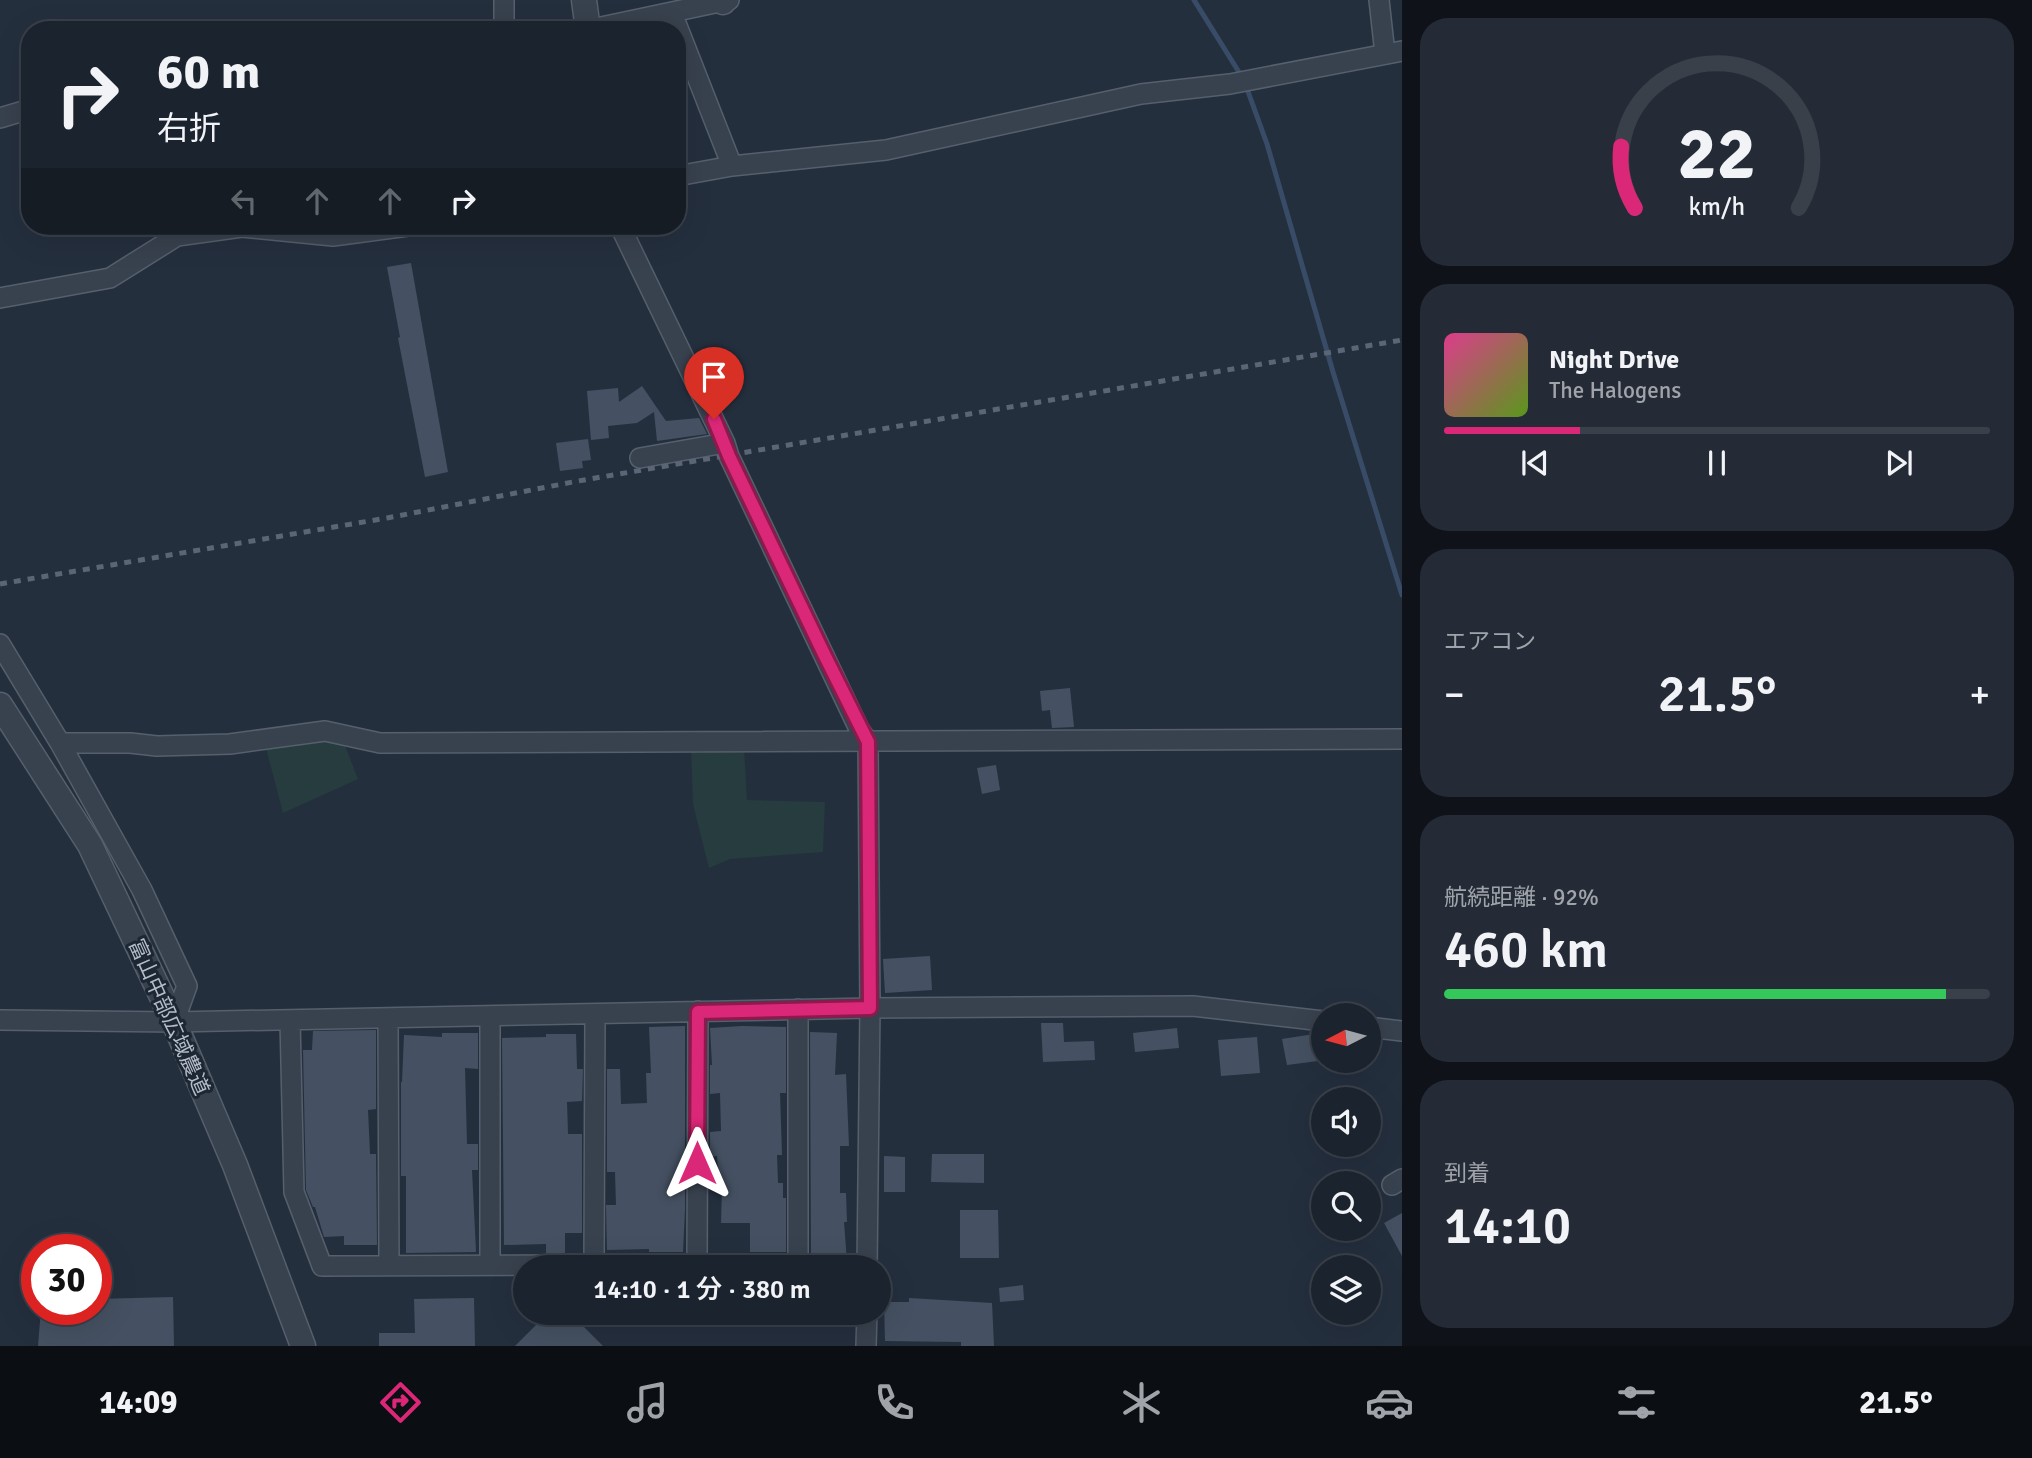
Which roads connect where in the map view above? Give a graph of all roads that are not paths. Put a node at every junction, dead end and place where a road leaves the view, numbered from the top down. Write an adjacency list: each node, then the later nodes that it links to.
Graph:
1 (504, 0): 6 (street)
2 (584, 0): 7 (street)
3 (1379, 0): 11 (street)
4 (725, 1): 5 (street)
5 (672, 13): 8 (street); 9 (street)
6 (504, 21)
7 (587, 21)
8 (632, 21)
9 (675, 21)
10 (686, 49): 14 (street)
11 (1394, 52): 14 (street)
12 (21, 112): 13 (street)
13 (0, 118)
14 (732, 166): 15 (street)
15 (686, 174)
16 (184, 235): 20 (street)
17 (322, 235): 18 (street)
18 (340, 235)
19 (624, 235): 21 (street)
20 (0, 298)
21 (725, 443): 22 (street); 26 (street)
22 (640, 458)
23 (0, 644): 27 (street)
24 (0, 705): 37 (street, 富山中部広域農道)
25 (1402, 739): 26 (street)
26 (868, 742): 27 (street); 28 (street)
27 (60, 743): 37 (street)
28 (870, 1008): 29 (street); 36 (street); 43 (street)
29 (798, 1009): 30 (street); 42 (street)
30 (698, 1012): 31 (street); 41 (street)
31 (595, 1014): 32 (street); 40 (street)
32 (490, 1016): 33 (street); 45 (street)
33 (388, 1018): 35 (street); 44 (street)
34 (0, 1020): 37 (street)
35 (290, 1020): 37 (street); 44 (street)
36 (1311, 1020)
37 (174, 1022): 48 (street, 富山中部広域農道)
38 (1381, 1029): 39 (street)
39 (1402, 1031)
40 (594, 1255)
41 (697, 1255)
42 (798, 1255)
43 (867, 1255)
44 (389, 1265): 45 (street)
45 (490, 1265): 46 (street)
46 (513, 1265)
47 (867, 1325): 49 (street)
48 (303, 1346)
49 (866, 1346)

